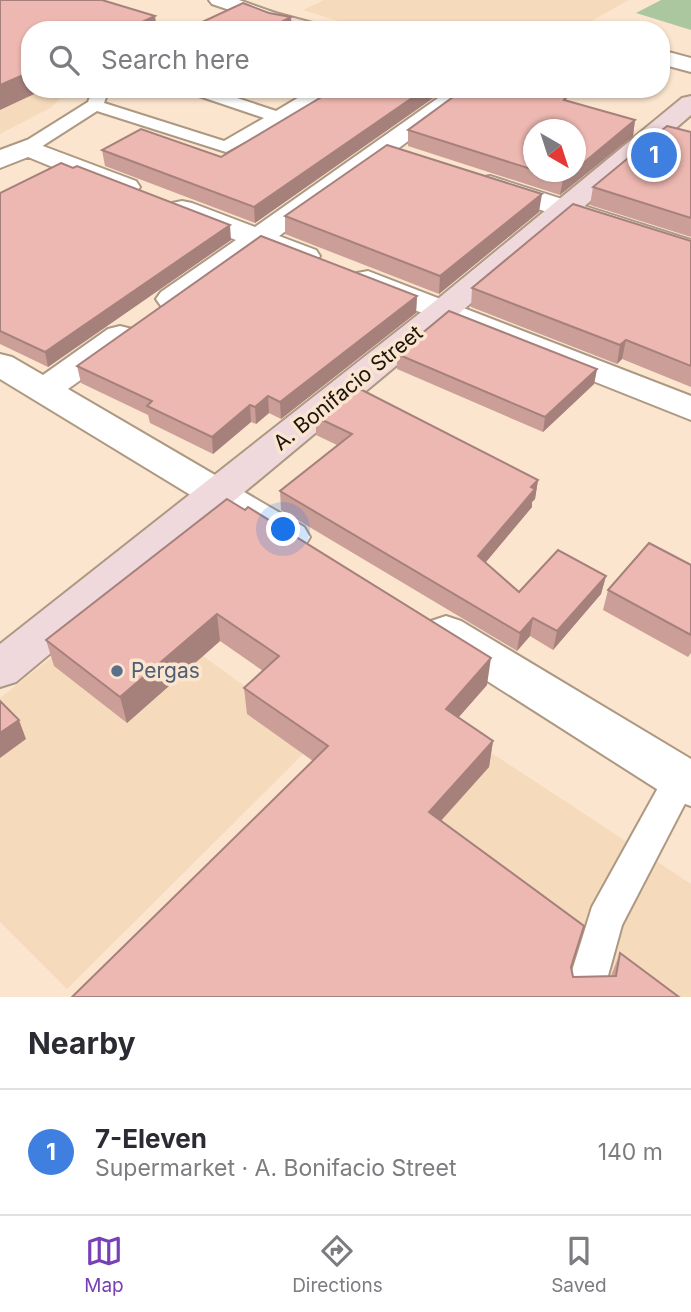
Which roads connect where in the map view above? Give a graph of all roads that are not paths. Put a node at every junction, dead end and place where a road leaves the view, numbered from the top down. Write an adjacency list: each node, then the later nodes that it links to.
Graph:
1 (219, 0): 3 (street)
2 (292, 6): 3 (main road)
3 (268, 17): 4 (main road)
4 (282, 21)
5 (670, 59): 6 (street)
6 (691, 65)
7 (97, 98): 17 (lane)
8 (101, 98): 13 (lane)
9 (220, 98): 13 (lane)
10 (310, 98): 13 (lane)
11 (457, 98): 21 (street)
12 (691, 103): 15 (main road, A. Bonifacio Street)
13 (278, 117)
14 (631, 122): 15 (main road)
15 (657, 130): 16 (street); 20 (main road, A. Bonifacio Street)
16 (691, 140)
17 (27, 148): 18 (street); 21 (street)
18 (0, 160)
19 (461, 175): 20 (street)
20 (565, 209): 22 (street); 23 (main road, A. Bonifacio Street)
21 (257, 238): 23 (street); 25 (street)
22 (691, 250)
23 (444, 309): 26 (street); 27 (main road, A. Bonifacio Street)
24 (0, 364): 25 (street)
25 (45, 389): 27 (street)
26 (691, 409)
27 (219, 493): 28 (street); 30 (main road, A. Bonifacio Street)
28 (326, 559)
29 (420, 617): 31 (street)
30 (0, 669)
31 (688, 775): 32 (lane)
32 (586, 997)

